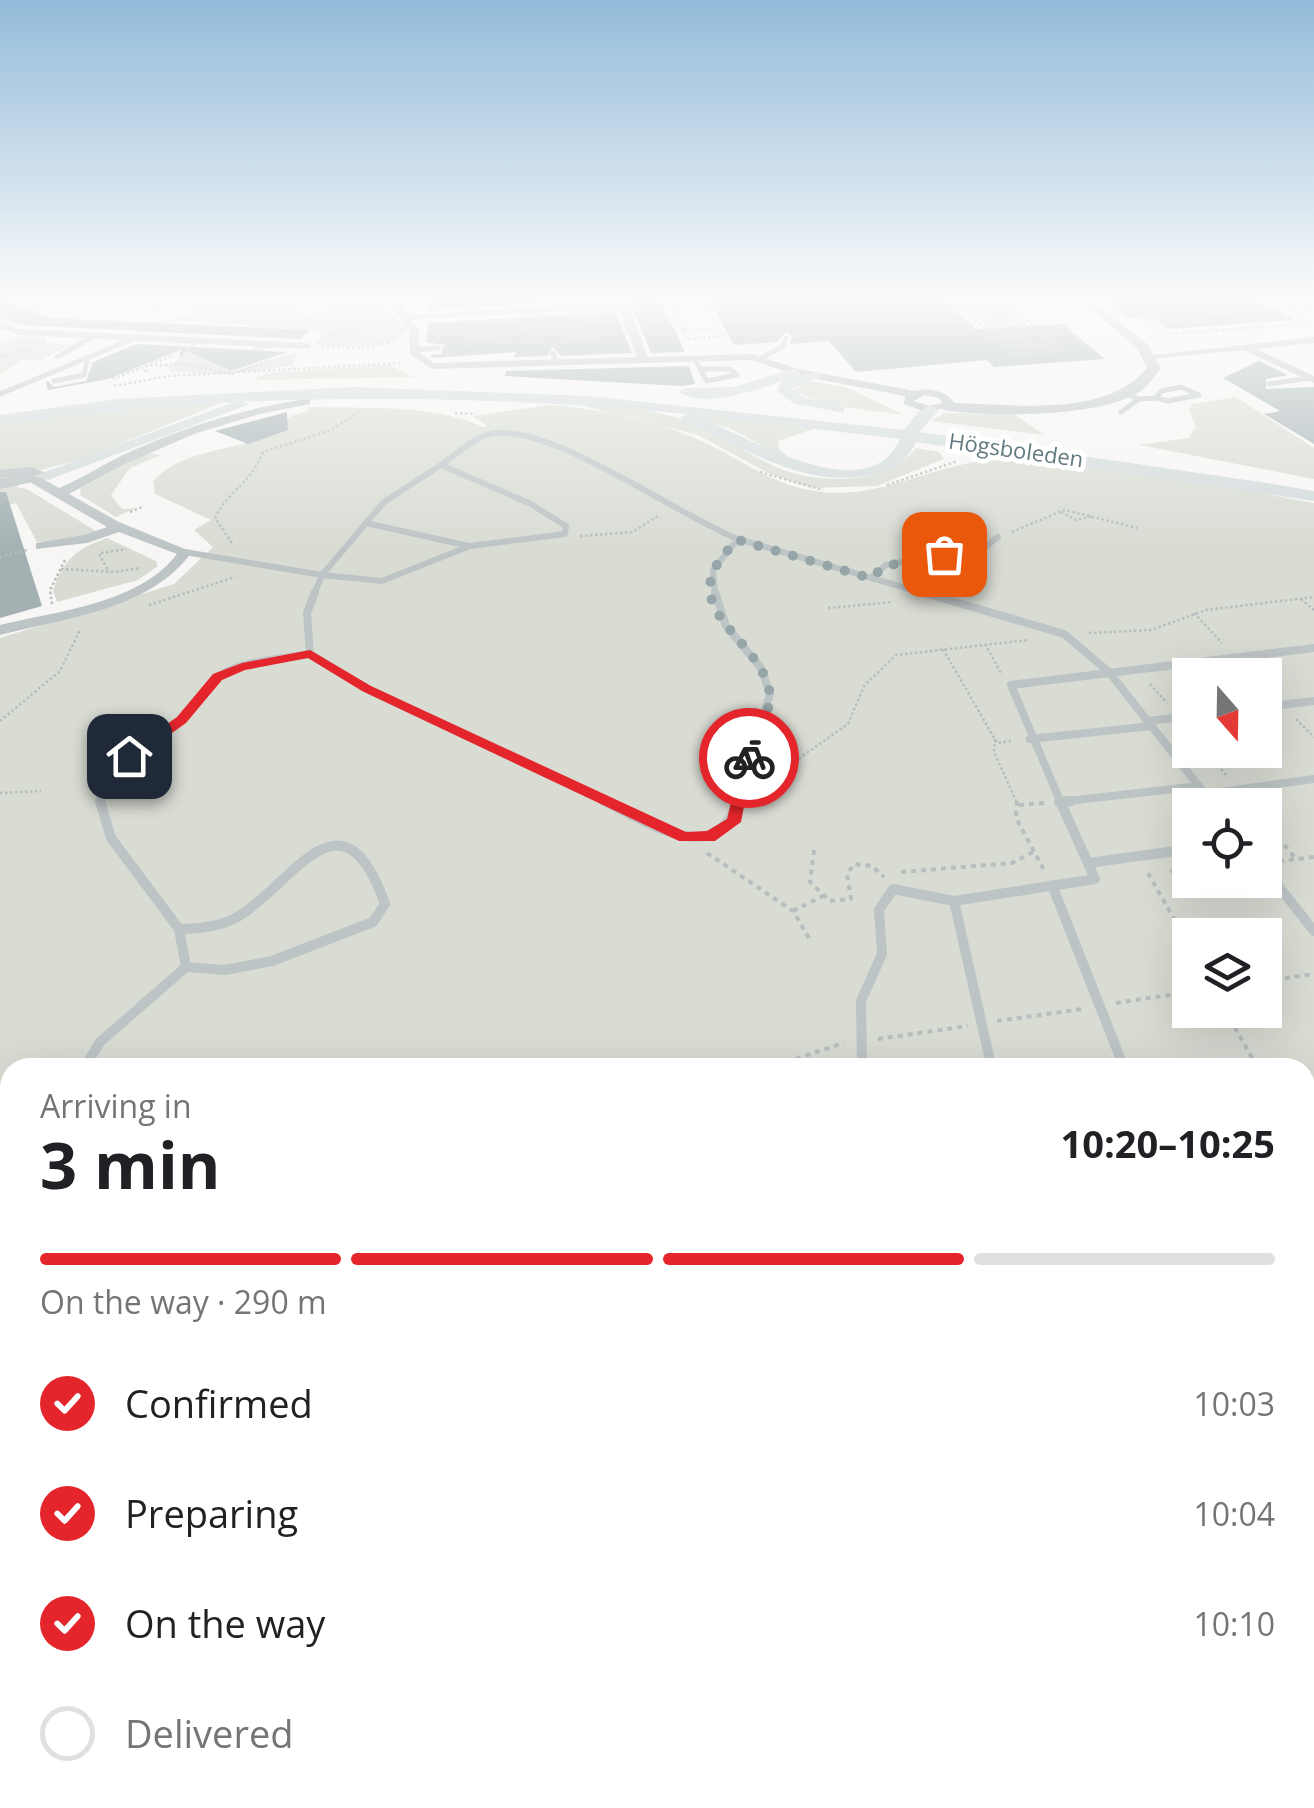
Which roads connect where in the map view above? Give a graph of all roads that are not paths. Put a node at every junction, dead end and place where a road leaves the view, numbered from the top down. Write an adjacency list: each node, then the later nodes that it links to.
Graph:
1 (33, 381): 12 (lane)
2 (202, 381): 18 (main road)
3 (210, 381): 22 (main road, Högsboleden)
4 (369, 381): 13 (main road, Högsboleden)
5 (766, 381): 13 (main road)
6 (792, 381): 20 (main road)
7 (841, 381): 20 (street)
8 (1140, 381): 11 (street)
9 (1292, 381): 10 (lane)
10 (1269, 384)
11 (1123, 393): 16 (lane); 20 (street)
12 (0, 394)
13 (591, 394): 14 (main road, Högsboleden); 20 (main road, Högsboleden); 23 (main road, Högsboleden); 24 (main road)
14 (365, 397): 19 (main road); 22 (main road, Högsboleden)
15 (1156, 398): 15 (lane); 16 (lane)
16 (1139, 399): 21 (lane)
17 (306, 402): 19 (street)
18 (0, 405)
19 (243, 408): 27 (main road); 30 (street)
20 (925, 408): 24 (main road); 29 (main road, Högsboleden)
21 (1121, 412)
22 (0, 417)
23 (943, 440): 24 (main road); 31 (main road, Högsboleden)
24 (900, 449)
25 (441, 465): 32 (lane); 35 (lane); 37 (lane)
26 (0, 474): 27 (street)
27 (43, 475): 28 (street); 30 (street); 30 (street)
28 (0, 484)
29 (1314, 487)
30 (62, 492): 33 (street)
31 (1314, 496)
32 (366, 522): 37 (lane); 39 (lane)
33 (112, 530): 36 (street); 38 (street)
34 (998, 537): 40 (lane)
35 (738, 540): 40 (lane); 43 (lane)
36 (42, 546)
37 (470, 546): 39 (lane)
38 (186, 552): 39 (lane); 41 (street)
39 (322, 575): 43 (lane)
40 (870, 578): 44 (lane)
41 (0, 630)
42 (1314, 648): 44 (lane)
43 (310, 654): 60 (lane)
44 (1108, 672): 48 (lane); 49 (lane)
45 (1314, 701): 46 (lane)
46 (1282, 705)
47 (1172, 718): 48 (lane)
48 (1150, 724): 49 (lane); 51 (lane)
49 (1030, 739): 54 (lane)
50 (1314, 779): 52 (lane)
51 (1200, 788)
52 (1222, 788)
53 (1172, 793): 54 (lane)
54 (1059, 802): 56 (lane)
55 (1172, 851): 56 (lane)
56 (1088, 863): 57 (lane)
57 (1052, 885): 59 (lane); 66 (lane)
58 (1282, 889): 61 (lane)
59 (954, 900): 64 (lane); 65 (lane)
60 (179, 929): 62 (lane); 62 (lane)
61 (1314, 931)
62 (186, 967): 63 (lane)
63 (90, 1058)
64 (862, 1058)
65 (990, 1058)
66 (1120, 1058)

